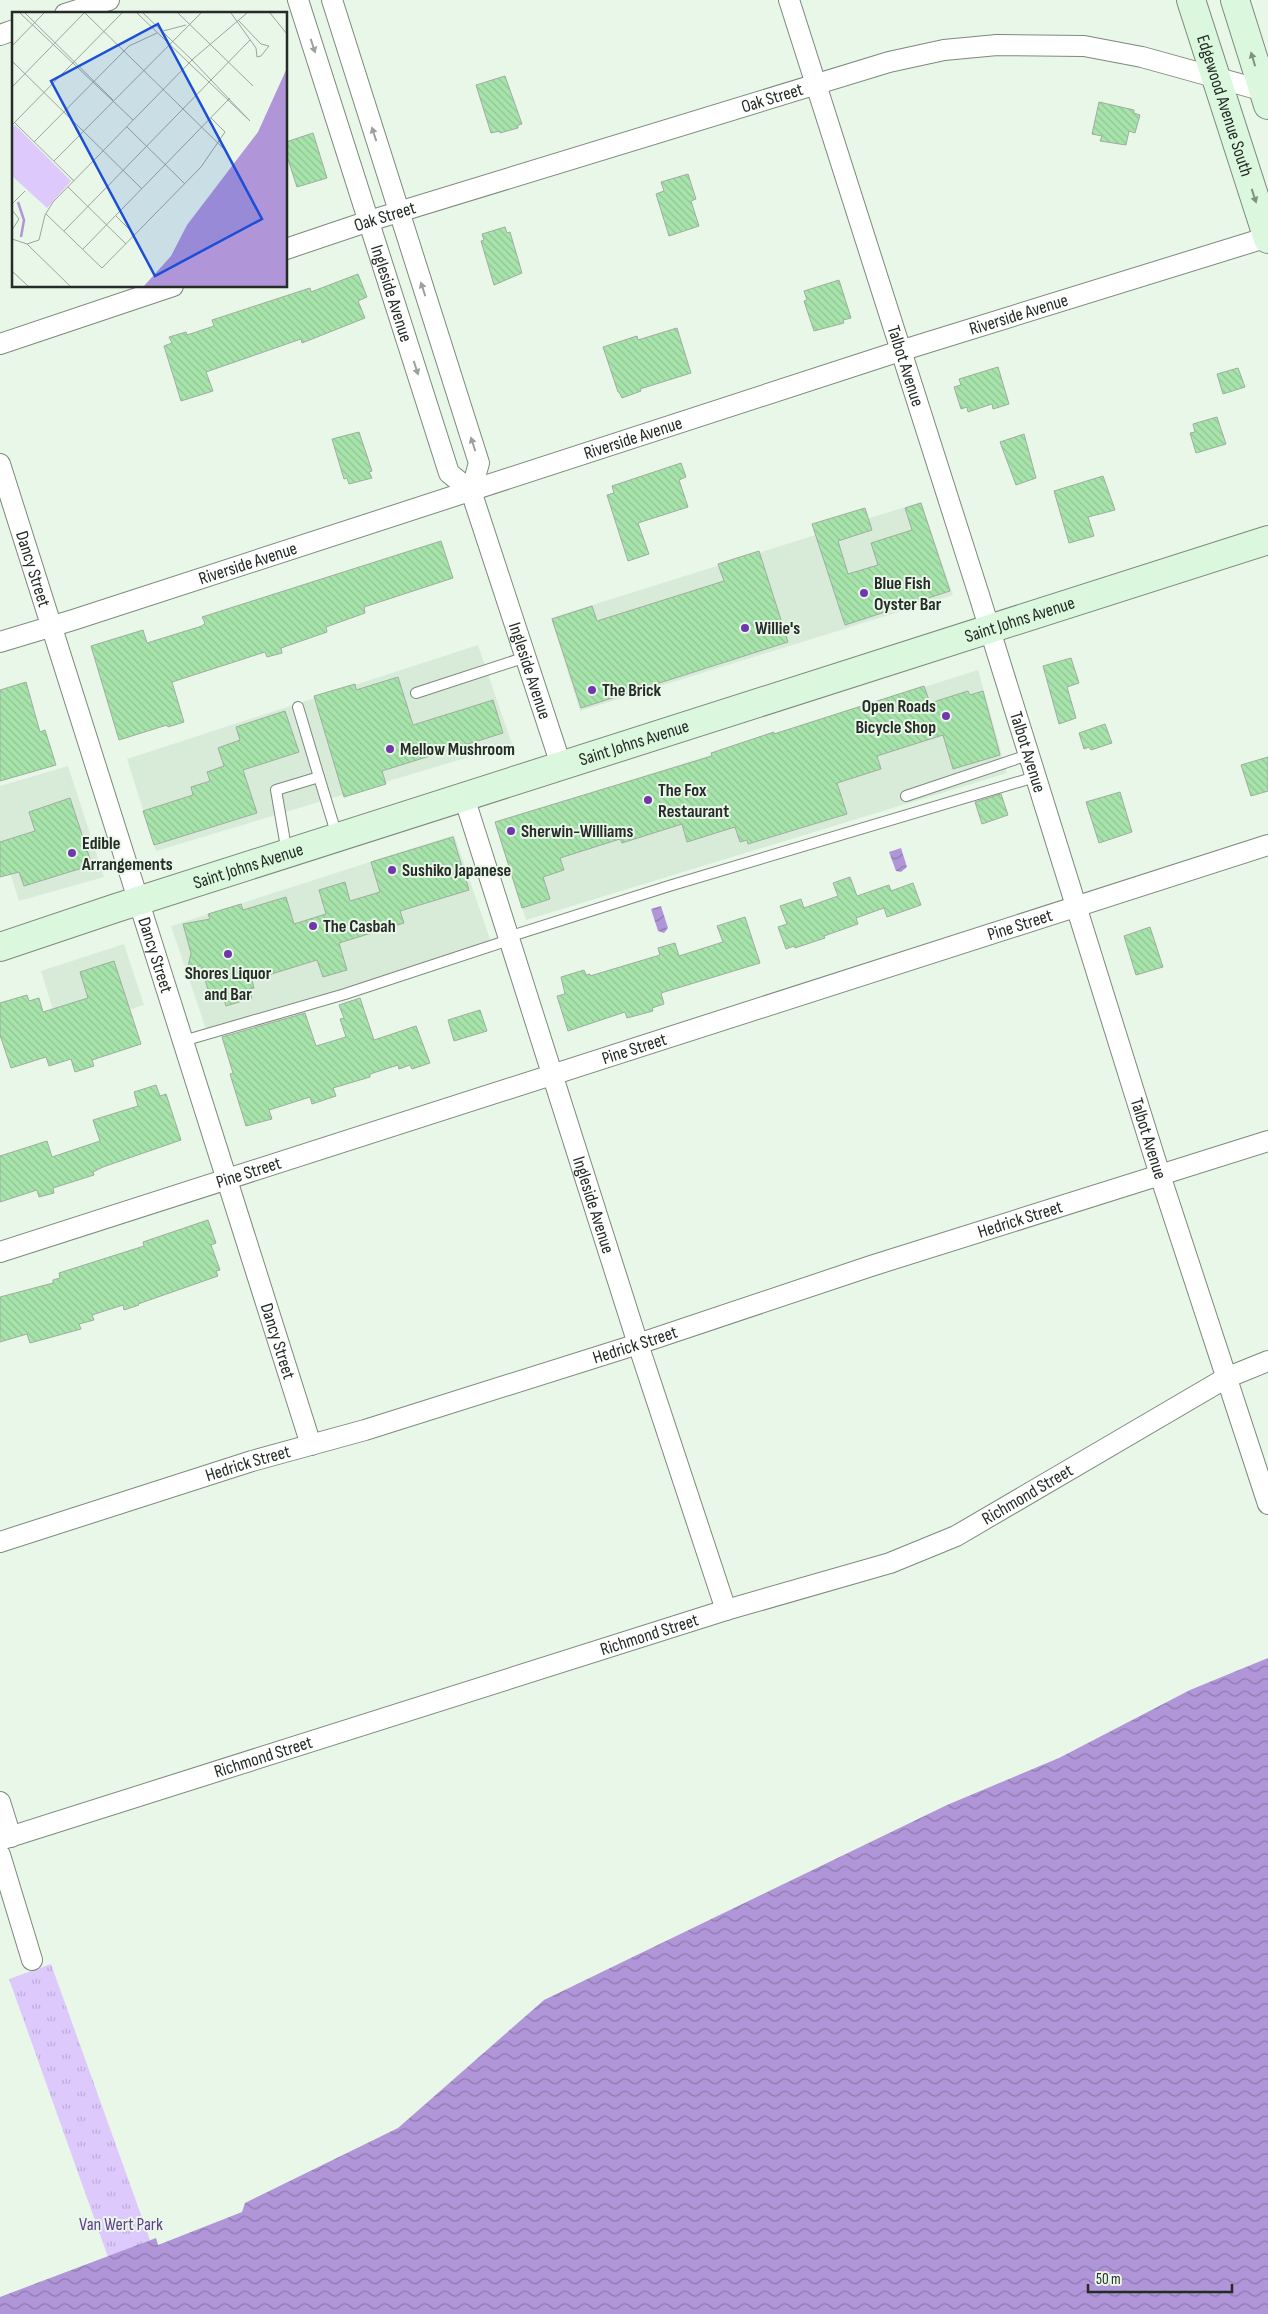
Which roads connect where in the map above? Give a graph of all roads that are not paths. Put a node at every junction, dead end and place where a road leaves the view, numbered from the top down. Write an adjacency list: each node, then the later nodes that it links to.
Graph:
1 (109, 0): 7 (street)
2 (298, 0): 14 (street, Ingleside Avenue, one-way to 14)
3 (332, 0): 13 (street, Ingleside Avenue, one-way to 3)
4 (789, 0): 11 (street, Talbot Avenue)
5 (1191, 0): 10 (main road, Edgewood Avenue South)
6 (1235, 0): 12 (main road, one-way to 6)
7 (72, 12)
8 (12, 31): 9 (street)
9 (0, 35)
10 (1215, 76): 11 (street, Oak Street); 12 (street, Oak Street); 15 (main road, Edgewood Avenue South, one-way to 15)
11 (816, 84): 13 (street, Oak Street); 19 (street, Talbot Avenue)
12 (1266, 95)
13 (399, 212): 14 (street, Oak Street); 21 (street, Ingleside Avenue, one-way to 13)
14 (369, 221): 16 (street, Oak Street); 21 (street, Ingleside Avenue, one-way to 21)
15 (1268, 238): 19 (street, Riverside Avenue)
16 (288, 248)
17 (167, 288): 18 (street)
18 (0, 344)
19 (900, 351): 21 (street, Riverside Avenue); 24 (street, Talbot Avenue)
20 (0, 464): 23 (street, Dancy Street)
21 (472, 491): 23 (street, Riverside Avenue); 26 (street, Ingleside Avenue)
22 (1268, 540): 24 (main road, Saint Johns Avenue)
23 (52, 626): 25 (street, Riverside Avenue); 38 (street, Dancy Street)
24 (988, 629): 29 (street, Talbot Avenue); 30 (main road, Saint Johns Avenue)
25 (0, 642)
26 (526, 657): 27 (lane); 30 (street, Ingleside Avenue)
27 (416, 692)
28 (298, 708): 31 (lane)
29 (1028, 755): 32 (street, Talbot Avenue); 33 (lane)
30 (561, 765): 34 (main road, Saint Johns Avenue)
31 (319, 777): 35 (lane); 37 (lane)
32 (1035, 777): 39 (street, Talbot Avenue); 40 (lane)
33 (906, 796)
34 (464, 798): 35 (main road, Saint Johns Avenue); 40 (street, Ingleside Avenue)
35 (337, 838): 37 (main road, Saint Johns Avenue)
36 (1268, 845): 39 (street, Pine Street)
37 (287, 854): 38 (main road, Saint Johns Avenue)
38 (138, 902): 41 (main road, Saint Johns Avenue); 42 (street, Dancy Street)
39 (1076, 907): 43 (street, Pine Street); 45 (street, Talbot Avenue)
40 (509, 939): 42 (lane); 43 (street, Ingleside Avenue)
41 (0, 947)
42 (183, 1041): 46 (street, Dancy Street)
43 (552, 1075): 46 (street, Pine Street); 48 (street, Ingleside Avenue)
44 (1268, 1141): 45 (street, Hedrick Street)
45 (1160, 1175): 48 (street, Hedrick Street); 50 (street, Talbot Avenue)
46 (228, 1179): 47 (street, Pine Street); 51 (street, Dancy Street)
47 (0, 1252)
48 (638, 1344): 51 (street, Hedrick Street); 54 (street, Ingleside Avenue)
49 (1268, 1361): 50 (street, Richmond Street)
50 (1226, 1378): 52 (street, Talbot Avenue); 54 (street, Richmond Street)
51 (311, 1445): 53 (street, Hedrick Street)
52 (1268, 1504)
53 (0, 1542)
54 (726, 1610): 56 (street, Richmond Street)
55 (0, 1802): 56 (street)
56 (5, 1839)
57 (0, 1855): 58 (street)
58 (32, 1960)

